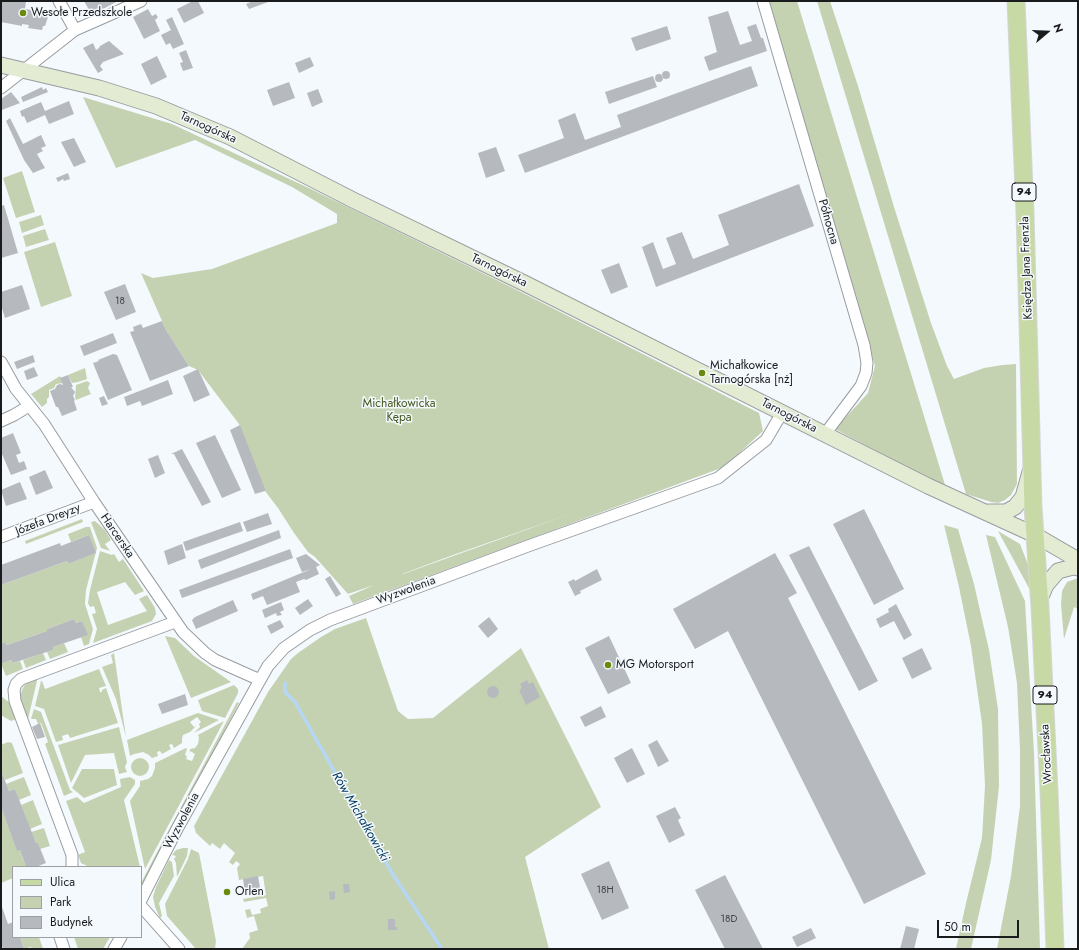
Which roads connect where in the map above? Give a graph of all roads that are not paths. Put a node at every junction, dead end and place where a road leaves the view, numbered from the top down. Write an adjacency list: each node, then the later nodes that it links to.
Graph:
1 (59, 1): 5 (street)
2 (141, 1): 5 (street)
3 (763, 1): 13 (street, Północna)
4 (1016, 1): 14 (main road, Księdza Jana Frenzla / 94)
5 (75, 30): 7 (street)
6 (1, 65): 7 (street, Tarnogórska)
7 (23, 70): 8 (street); 11 (street, Tarnogórska)
8 (1, 88)
9 (1, 362): 10 (street, Harcerska)
10 (29, 406): 12 (street); 15 (street, Harcerska)
11 (782, 413): 13 (street, Tarnogórska); 23 (street, Wyzwolenia)
12 (1, 421)
13 (825, 434): 16 (street, Tarnogórska)
14 (1032, 464): 16 (street, Tarnogórska); 17 (main road, Księdza Jana Frenzla / 94)
15 (94, 502): 18 (street, Józefa Dreyzy); 22 (street, Harcerska)
16 (984, 512): 17 (street, Tarnogórska)
17 (1036, 535): 19 (street, Tarnogórska); 21 (main road, Wrocławska / 94)
18 (1, 537)
19 (1078, 560)
20 (1078, 568): 21 (street)
21 (1040, 599): 32 (main road, Wrocławska / 94)
22 (175, 622): 23 (street, Harcerska); 24 (street)
23 (260, 680): 25 (street, Wyzwolenia)
24 (72, 866)
25 (142, 898)
26 (142, 907): 31 (street)
27 (60, 938): 29 (street)
28 (120, 938): 30 (street)
29 (64, 949)
30 (114, 949)
31 (179, 949)
32 (1055, 949)

